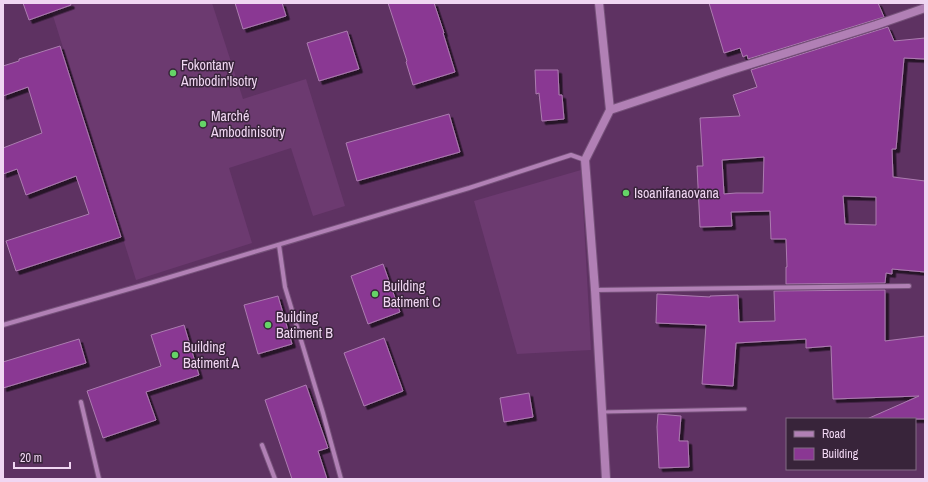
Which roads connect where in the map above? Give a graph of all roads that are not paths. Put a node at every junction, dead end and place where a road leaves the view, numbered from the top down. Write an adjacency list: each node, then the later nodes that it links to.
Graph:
1 (599, 3): 3 (street)
2 (925, 8): 3 (street)
3 (610, 110): 4 (street)
4 (585, 160): 5 (street); 7 (street)
5 (279, 245): 8 (street); 15 (street)
6 (909, 286): 7 (street)
7 (595, 290): 11 (street)
8 (3, 325)
9 (81, 402): 13 (street)
10 (745, 409): 11 (lane)
11 (602, 412): 16 (street)
12 (262, 445): 14 (street)
13 (99, 479)
14 (275, 479)
15 (341, 479)
16 (606, 479)

